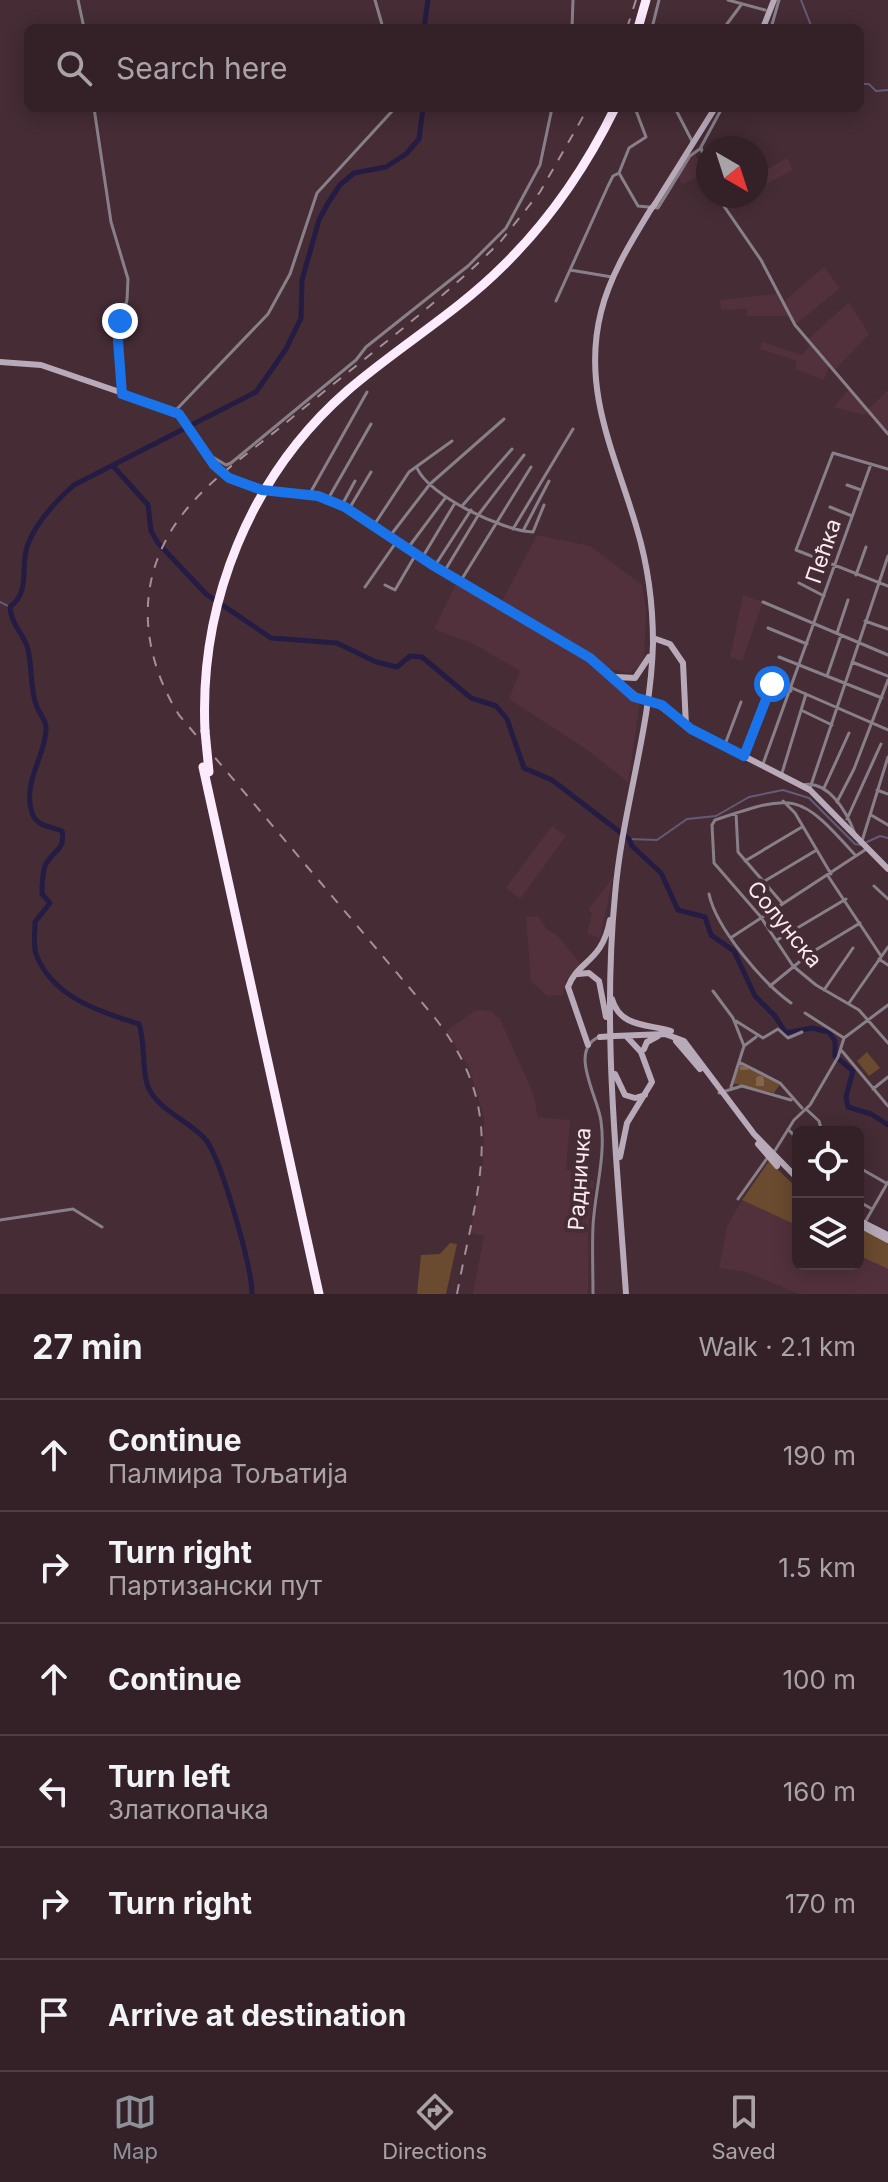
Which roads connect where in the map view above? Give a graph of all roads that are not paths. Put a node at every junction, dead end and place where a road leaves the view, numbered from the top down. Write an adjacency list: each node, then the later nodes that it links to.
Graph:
1 (78, 0): 10 (street)
2 (375, 0): 11 (street)
3 (573, 0): 12 (street)
4 (648, 0): 13 (highway)
5 (659, 0): 14 (street)
6 (728, 0): 8 (street)
7 (776, 0): 9 (main road)
8 (741, 5): 9 (street); 15 (street)
9 (770, 11): 16 (main road); 17 (street)
10 (83, 24)
11 (382, 24)
12 (572, 24)
13 (642, 24)
14 (653, 24)
15 (727, 24)
16 (765, 24)
17 (771, 24)
18 (95, 112): 38 (street)
19 (391, 112): 39 (street)
20 (551, 112): 47 (street)
21 (606, 112): 89 (highway)
22 (613, 112): 89 (highway)
23 (637, 112): 30 (street)
24 (677, 112): 28 (street)
25 (712, 112): 28 (main road)
26 (720, 112): 27 (street)
27 (707, 136)
28 (693, 143): 31 (main road)
29 (696, 153): 31 (street)
30 (619, 173): 31 (street); 33 (street)
31 (653, 206): 34 (main road)
32 (725, 208): 43 (street)
33 (570, 270): 34 (street); 35 (street)
34 (612, 277): 98 (main road)
35 (556, 301)
36 (6, 361): 38 (main road)
37 (367, 392): 58 (street)
38 (122, 394): 39 (main road)
39 (175, 411): 47 (main road)
40 (504, 419): 55 (street)
41 (371, 424): 60 (street)
42 (573, 429): 72 (street)
43 (888, 434)
44 (452, 441): 50 (street)
45 (512, 449): 64 (street)
46 (524, 455): 68 (street)
47 (207, 456): 58 (main road, bridge)
48 (871, 464): 51 (street); 57 (street, Пећка); 80 (street)
49 (531, 467): 70 (street)
50 (417, 468): 55 (street); 71 (street)
51 (888, 469)
52 (371, 472): 66 (street)
53 (355, 481): 62 (street)
54 (549, 481): 73 (street)
55 (430, 484): 59 (street); 74 (street)
56 (847, 485): 57 (street)
57 (861, 490): 69 (street, Пећка)
58 (309, 495): 60 (main road)
59 (446, 497): 61 (street); 76 (street)
60 (328, 499): 62 (main road)
61 (456, 502): 64 (street); 77 (street)
62 (342, 505): 66 (main road)
63 (544, 505): 73 (street)
64 (462, 506): 67 (street)
65 (830, 507): 69 (street)
66 (349, 509): 71 (main road)
67 (471, 510): 68 (street); 79 (street)
68 (479, 514): 70 (street); 81 (street)
69 (852, 516): 80 (street, Пећка)
70 (496, 522): 72 (street); 83 (street)
71 (374, 525): 74 (main road)
72 (513, 529): 73 (street)
73 (523, 531)
74 (394, 539): 76 (main road); 88 (street)
75 (866, 547): 82 (street)
76 (408, 548): 77 (main road)
77 (419, 556): 79 (main road); 86 (street)
78 (888, 556): 85 (street)
79 (434, 566): 81 (main road)
80 (834, 568): 82 (street); 90 (street, Пећка)
81 (444, 572): 83 (main road)
82 (856, 575): 85 (street)
83 (460, 582): 107 (main road)
84 (799, 583): 90 (street)
85 (878, 583): 87 (street); 93 (street)
86 (385, 585)
87 (888, 586)
88 (365, 587)
89 (217, 595): 224 (highway, bridge)
90 (824, 596): 94 (street, Пећка)
91 (848, 600): 97 (street)
92 (763, 602): 94 (street)
93 (865, 621): 96 (street); 100 (street)
94 (814, 623): 97 (street); 101 (street, Пећка)
95 (768, 628): 101 (street)
96 (888, 629)
97 (839, 634): 100 (street); 108 (street)
98 (653, 638): 99 (main road); 102 (main road)
99 (663, 642): 102 (main road); 118 (main road)
100 (858, 642): 103 (street); 105 (street)
101 (807, 644): 106 (street, Пећка)
102 (652, 650): 109 (main road); 113 (main road)
103 (888, 655)
104 (779, 657): 106 (street)
105 (852, 662): 110 (street); 111 (street)
106 (799, 665): 108 (street); 112 (street, Пећка)
107 (612, 676): 109 (main road); 115 (main road)
108 (827, 676): 111 (street)
109 (634, 678): 113 (main road); 115 (main road)
110 (888, 678): 116 (street)
111 (846, 683): 116 (street); 119 (street)
112 (791, 689): 114 (street); 129 (street); 131 (street, Пећка)
113 (648, 693): 157 (main road)
114 (806, 694): 119 (street); 120 (street)
115 (632, 695): 121 (main road, bridge)
116 (882, 698): 122 (street)
117 (741, 702): 128 (street)
118 (684, 707): 121 (main road); 124 (main road)
119 (838, 707): 122 (street); 123 (street)
120 (803, 711): 123 (street); 132 (street)
121 (676, 717): 124 (main road)
122 (872, 723): 125 (street); 140 (street)
123 (832, 725): 135 (street)
124 (686, 726): 128 (main road)
125 (888, 730)
126 (849, 733): 136 (street)
127 (881, 744): 145 (street)
128 (724, 747): 129 (main road)
129 (744, 756): 131 (main road)
130 (888, 757): 133 (street)
131 (763, 764): 132 (main road)
132 (782, 773): 135 (main road)
133 (882, 773): 134 (street); 137 (street)
134 (888, 775)
135 (811, 786): 136 (street); 148 (main road)
136 (824, 788): 140 (street)
137 (877, 790): 138 (street); 144 (street)
138 (888, 794)
139 (783, 801): 141 (street); 142 (street); 143 (street)
140 (837, 802): 145 (street)
141 (802, 804): 143 (street); 151 (street)
142 (736, 813): 152 (street); 162 (street, Солунска)
143 (795, 813): 147 (street)
144 (871, 815): 146 (street); 149 (street)
145 (847, 819): 148 (street)
146 (888, 825)
147 (802, 827): 150 (street); 152 (street)
148 (855, 834): 149 (main road)
149 (865, 845): 151 (street); 153 (main road)
150 (816, 850): 154 (street); 155 (street)
151 (856, 856): 154 (street)
152 (745, 861): 155 (street)
153 (888, 869)
154 (829, 875): 159 (street); 161 (street)
155 (763, 882): 161 (street)
156 (874, 886): 160 (street)
157 (615, 893): 171 (main road); 172 (main road)
158 (709, 894): 164 (street)
159 (846, 899): 163 (street); 165 (street)
160 (888, 899)
161 (782, 903): 162 (street)
162 (760, 916): 164 (street); 165 (street, Солунска)
163 (860, 923): 168 (street); 170 (street)
164 (732, 937): 173 (street)
165 (776, 941): 170 (street, Солунска)
166 (888, 947): 168 (street)
167 (853, 948): 174 (street)
168 (880, 958): 169 (street); 177 (street)
169 (888, 965)
170 (793, 966): 173 (street); 174 (street, Солунска)
171 (610, 972): 182 (main road); 193 (main road)
172 (572, 978): 182 (main road); 183 (main road)
173 (770, 986): 176 (street)
174 (824, 990): 177 (street, Солунска)
175 (713, 991): 180 (street)
176 (791, 1003)
177 (849, 1003): 181 (street, Солунска)
178 (888, 1005): 181 (street)
179 (805, 1013): 190 (street)
180 (733, 1018): 189 (street); 194 (street)
181 (867, 1020): 190 (street); 191 (street, Солунска)
182 (609, 1027): 198 (main road)
183 (585, 1032): 188 (main road); 192 (main road)
184 (802, 1032): 189 (street)
185 (638, 1035): 186 (main road); 187 (main road); 195 (main road)
186 (657, 1035): 193 (main road); 195 (main road); 204 (main road)
187 (624, 1036): 188 (main road, bridge); 197 (main road)
188 (600, 1037): 192 (street)
189 (756, 1037): 194 (street)
190 (844, 1038): 196 (street)
191 (888, 1043)
192 (588, 1045): 225 (street, Радничка)
193 (687, 1045): 204 (main road)
194 (744, 1046): 199 (street)
195 (644, 1049): 197 (main road)
196 (841, 1050): 202 (street); 207 (street)
197 (644, 1058): 203 (main road)
198 (611, 1059): 203 (main road); 213 (main road)
199 (739, 1062): 201 (street); 205 (street)
200 (888, 1077): 202 (street)
201 (731, 1087): 204 (street); 205 (street)
202 (873, 1089): 206 (street)
203 (648, 1092): 213 (main road)
204 (720, 1092): 211 (main road)
205 (791, 1100): 207 (street)
206 (888, 1106)
207 (804, 1109): 208 (street); 209 (street)
208 (820, 1126)
209 (788, 1129): 210 (street); 211 (street)
210 (792, 1133)
211 (771, 1156): 214 (main road); 216 (street)
212 (864, 1170): 215 (street)
213 (618, 1176): 226 (main road)
214 (792, 1176)
215 (888, 1183): 218 (street)
216 (738, 1199)
217 (864, 1204): 218 (street)
218 (872, 1209): 219 (street)
219 (864, 1219)
220 (0, 1220): 222 (street)
221 (864, 1225): 223 (main road)
222 (102, 1227)
223 (888, 1237)
224 (322, 1294)
225 (593, 1294)
226 (626, 1294)

